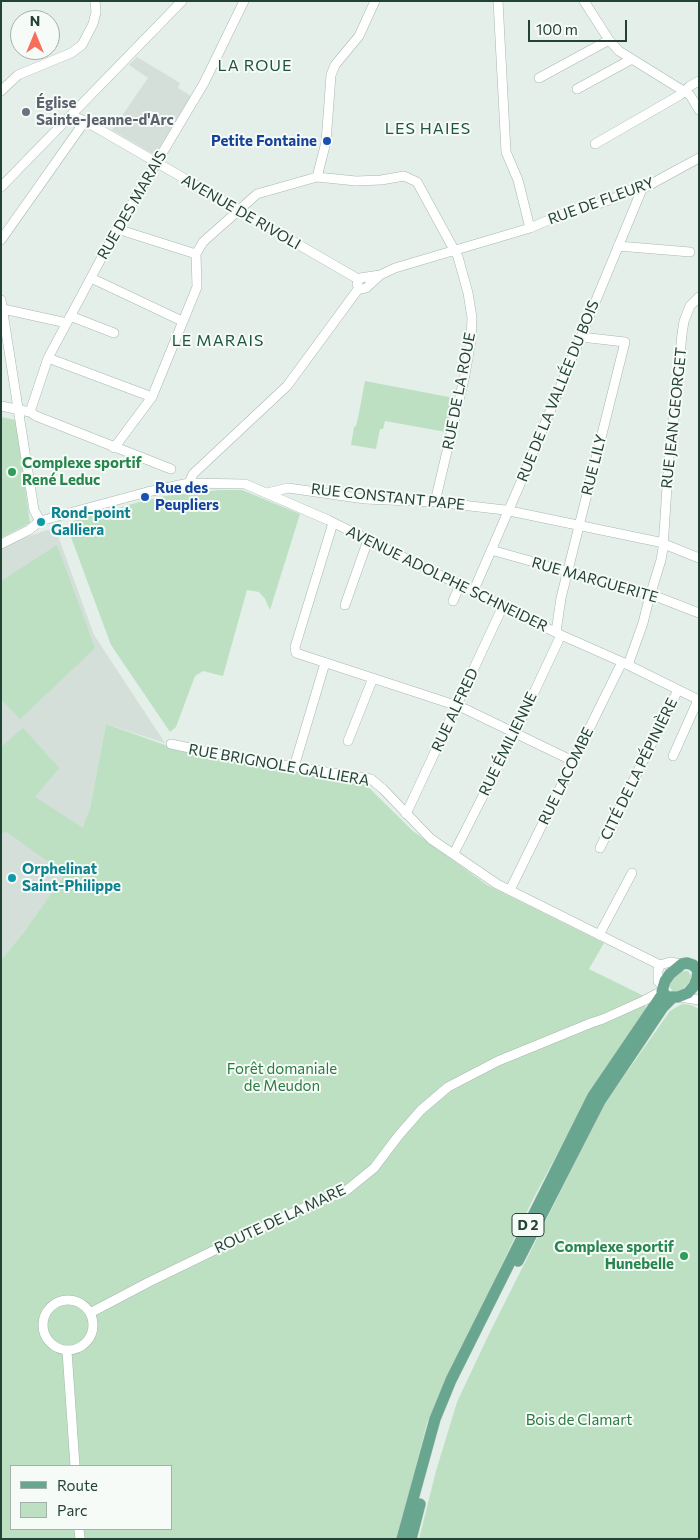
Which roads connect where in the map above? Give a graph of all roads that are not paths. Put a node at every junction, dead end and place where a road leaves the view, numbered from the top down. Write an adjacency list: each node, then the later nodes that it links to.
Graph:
1 (95, 1): 12 (street)
2 (182, 1): 15 (street)
3 (244, 1): 19 (street, RUE DES MARAIS)
4 (375, 1): 20 (street)
5 (498, 1): 24 (street)
6 (584, 1): 7 (street)
7 (609, 40): 8 (street); 9 (street)
8 (632, 59): 11 (street); 13 (street)
9 (539, 78)
10 (699, 81): 13 (street)
11 (577, 89)
12 (1, 91)
13 (684, 92): 14 (street); 17 (street)
14 (699, 110)
15 (72, 116): 16 (street, AVENUE DE RIVOLI); 21 (street)
16 (85, 121): 19 (street, AVENUE DE RIVOLI); 26 (street)
17 (595, 144)
18 (699, 158): 22 (street, RUE DE FLEURY)
19 (156, 162): 23 (street, AVENUE DE RIVOLI); 25 (street, RUE DES MARAIS)
20 (317, 177): 23 (street); 28 (street, RUE DE LA ROUE)
21 (1, 188)
22 (642, 189): 24 (street, RUE DE FLEURY); 27 (street, RUE DE LA VALLÉE DU BOIS)
23 (239, 210): 30 (street); 32 (street, AVENUE DE RIVOLI)
24 (530, 228): 28 (street, RUE DE FLEURY)
25 (117, 229): 30 (street); 31 (street, RUE DES MARAIS)
26 (1, 240)
27 (618, 246): 29 (street); 38 (street, RUE DE LA VALLÉE DU BOIS)
28 (455, 251): 32 (street, RUE DE FLEURY); 48 (street, RUE DE LA ROUE)
29 (690, 252)
30 (196, 254): 36 (street)
31 (91, 278): 35 (street, RUE DES MARAIS); 36 (street)
32 (362, 282): 46 (street, RUE DE FLEURY)
33 (699, 297): 54 (street, RUE JEAN GEORGET)
34 (2, 305): 35 (street); 42 (street)
35 (69, 319): 37 (street); 39 (street, RUE DES MARAIS)
36 (182, 321): 40 (street)
37 (114, 333)
38 (581, 337): 49 (street, RUE DE LA VALLÉE DU BOIS); 52 (street, RUE LILY)
39 (48, 358): 40 (street); 43 (street, RUE DES MARAIS)
40 (152, 397): 44 (street)
41 (1, 406): 42 (street)
42 (19, 410): 43 (street); 50 (street)
43 (30, 412): 44 (street)
44 (114, 448): 45 (street)
45 (171, 469)
46 (190, 483): 47 (street, AVENUE ADOLPHE SCHNEIDER); 50 (street, AVENUE ADOLPHE SCHNEIDER)
47 (267, 493): 48 (street, RUE CONSTANT PAPE); 51 (street, AVENUE ADOLPHE SCHNEIDER)
48 (435, 502): 49 (street, RUE CONSTANT PAPE)
49 (508, 510): 52 (street, RUE CONSTANT PAPE); 56 (street, RUE DE LA VALLÉE DU BOIS)
50 (40, 522): 55 (street, AVENUE ADOLPHE SCHNEIDER)
51 (334, 523): 53 (street, AVENUE ADOLPHE SCHNEIDER); 67 (street)
52 (579, 525): 54 (street, RUE CONSTANT PAPE); 58 (street, RUE LILY)
53 (368, 540): 59 (street, AVENUE ADOLPHE SCHNEIDER); 63 (street)
54 (663, 543): 57 (street, RUE CONSTANT PAPE); 61 (street, RUE JEAN GEORGET)
55 (1, 544)
56 (491, 550): 58 (street, RUE MARGUERITE); 60 (street, RUE DE LA VALLÉE DU BOIS)
57 (699, 558)
58 (568, 571): 61 (street, RUE MARGUERITE); 66 (street, RUE LILY)
59 (460, 585): 60 (street, AVENUE ADOLPHE SCHNEIDER); 62 (street)
60 (473, 592): 64 (street, AVENUE ADOLPHE SCHNEIDER)
61 (650, 594): 65 (street, RUE MARGUERITE); 68 (street, RUE LACOMBE)
62 (453, 601)
63 (345, 605)
64 (503, 606): 66 (street, AVENUE ADOLPHE SCHNEIDER); 72 (street, RUE ALFRED)
65 (699, 613)
66 (559, 633): 68 (street, AVENUE ADOLPHE SCHNEIDER); 73 (street, RUE ÉMILIENNE)
67 (325, 663): 69 (street); 78 (street)
68 (625, 663): 70 (street, AVENUE ADOLPHE SCHNEIDER); 77 (street, RUE LACOMBE)
69 (373, 678): 72 (street); 74 (street)
70 (678, 690): 71 (street, AVENUE ADOLPHE SCHNEIDER); 80 (street, CITÉ DE LA PÉPINIÈRE)
71 (698, 700): 76 (street)
72 (457, 706): 73 (street); 79 (street, RUE ALFRED)
73 (514, 733): 77 (street); 81 (street, RUE ÉMILIENNE)
74 (348, 742)
75 (171, 744): 78 (street, RUE BRIGNOLE GALLIERA)
76 (673, 756)
77 (573, 762): 83 (street, RUE LACOMBE)
78 (294, 767): 79 (street, RUE BRIGNOLE GALLIERA)
79 (406, 814): 81 (street, RUE BRIGNOLE GALLIERA)
80 (600, 848)
81 (454, 853): 83 (street, RUE BRIGNOLE GALLIERA)
82 (632, 873): 84 (street)
83 (510, 890): 84 (street, RUE BRIGNOLE GALLIERA)
84 (599, 934): 87 (street, RUE BRIGNOLE GALLIERA)
85 (699, 954): 86 (main road)
86 (684, 964): 87 (street); 88 (main road); 89 (main road)
87 (660, 965): 89 (street)
88 (698, 971): 89 (main road)
89 (668, 993): 90 (street); 91 (street, ROUTE DE LA MARE); 94 (main road, D 2); 95 (main road, D 2)
90 (699, 1000)
91 (90, 1313): 92 (street); 92 (street)
92 (67, 1351): 93 (street)
93 (75, 1465)
94 (402, 1539)
95 (411, 1539)

